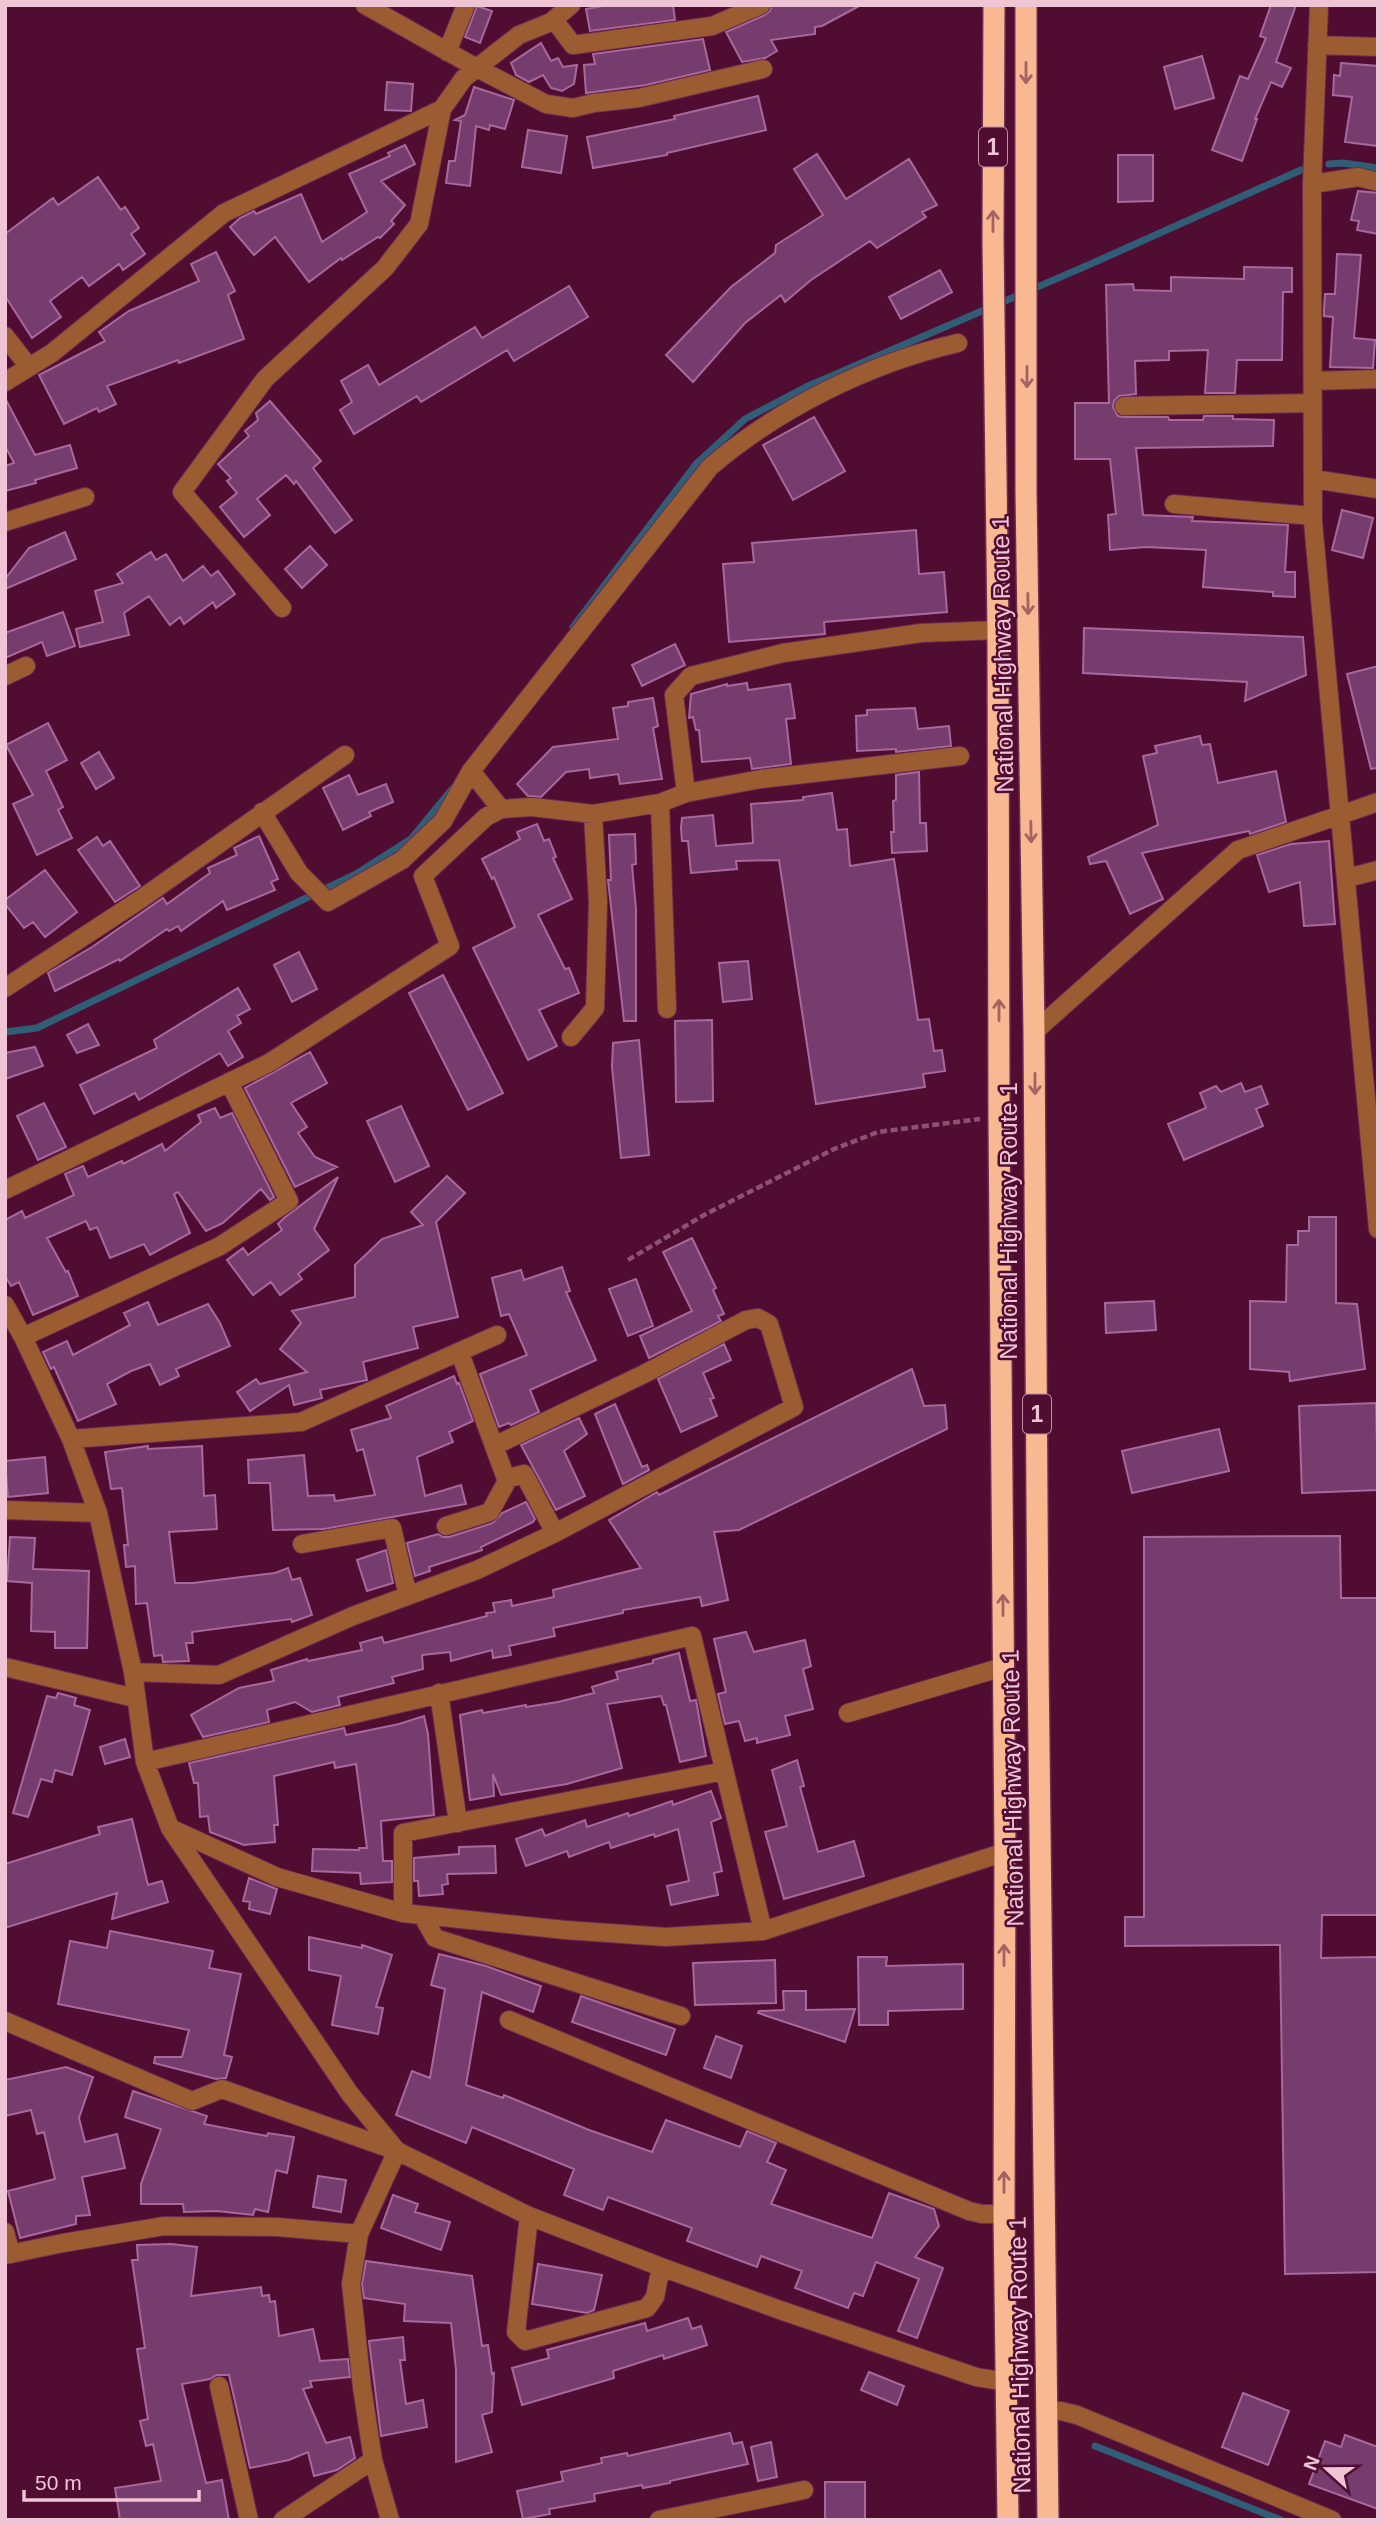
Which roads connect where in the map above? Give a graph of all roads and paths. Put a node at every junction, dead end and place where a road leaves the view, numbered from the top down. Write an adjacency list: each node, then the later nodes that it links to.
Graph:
1 (365, 5): 11 (street)
2 (466, 5): 11 (street)
3 (571, 5): 8 (street)
4 (761, 5): 8 (street)
5 (994, 5): 32 (highway, National Highway Route 1 / 1, one-way to 5)
6 (1026, 5): 49 (highway, National Highway Route 1 / 1, one-way to 49)
7 (1319, 5): 9 (street)
8 (554, 20): 12 (street)
9 (1317, 45): 10 (street); 16 (street)
10 (1378, 47)
11 (447, 52): 12 (street)
12 (475, 67): 13 (street); 14 (street)
13 (763, 69)
14 (442, 109): 19 (street); 31 (street)
15 (1378, 182): 16 (street)
16 (1312, 184): 21 (street)
17 (5, 336): 19 (street)
18 (958, 343): 37 (street)
19 (29, 367): 22 (street)
20 (1378, 379): 21 (street)
21 (1313, 381): 23 (street)
22 (5, 382)
23 (1312, 403): 24 (street); 25 (street)
24 (1124, 405)
25 (1313, 478): 26 (street); 29 (street)
26 (1378, 489)
27 (85, 497): 30 (street)
28 (1174, 504): 29 (street)
29 (1313, 516): 44 (street)
30 (5, 523)
31 (282, 608)
32 (998, 630): 38 (street); 52 (highway, National Highway Route 1 / 1, one-way to 32)
33 (26, 666): 34 (street)
34 (5, 676)
35 (345, 755): 42 (street)
36 (960, 756): 38 (street)
37 (471, 771): 41 (street); 42 (street)
38 (686, 793): 40 (street)
39 (1378, 802): 44 (street)
40 (660, 803): 43 (street); 48 (street)
41 (501, 809): 43 (street); 51 (street)
42 (262, 813): 47 (street)
43 (593, 814): 50 (street)
44 (1338, 816): 46 (street); 49 (street)
45 (1378, 870): 46 (street)
46 (1346, 878): 54 (street)
47 (5, 988)
48 (667, 1009)
49 (1034, 1032): 95 (highway, National Highway Route 1 / 1, one-way to 95)
50 (571, 1037)
51 (229, 1082): 53 (street); 58 (street)
52 (999, 1117): 55 (path); 70 (highway, National Highway Route 1 / 1, one-way to 52)
53 (5, 1190)
54 (1378, 1229)
55 (628, 1261)
56 (5, 1305): 58 (street)
57 (497, 1335): 59 (street)
58 (23, 1338): 60 (street)
59 (460, 1353): 60 (street); 61 (street)
60 (71, 1439): 64 (street)
61 (494, 1446): 62 (street); 66 (street)
62 (506, 1479): 65 (street); 66 (street)
63 (5, 1510): 64 (street)
64 (98, 1513): 71 (street)
65 (446, 1526)
66 (555, 1533): 68 (street)
67 (302, 1544): 68 (street)
68 (408, 1596): 71 (street)
69 (5, 1667): 73 (street)
70 (1003, 1667): 74 (street); 79 (highway, National Highway Route 1 / 1)
71 (133, 1671): 73 (street)
72 (439, 1693): 75 (street); 76 (street); 77 (street)
73 (135, 1698): 75 (street)
74 (848, 1713)
75 (145, 1762): 78 (street)
76 (724, 1771): 77 (street); 82 (street)
77 (458, 1822): 80 (street)
78 (170, 1828): 80 (street); 86 (street)
79 (1005, 1852): 82 (street); 87 (highway, National Highway Route 1 / 1, one-way to 79)
80 (403, 1913): 81 (street)
81 (422, 1915): 82 (street); 83 (street)
82 (763, 1931)
83 (681, 2016)
84 (509, 2020): 87 (street)
85 (5, 2021): 86 (street)
86 (397, 2151): 88 (street); 90 (street)
87 (1004, 2214): 93 (highway, National Highway Route 1 / 1)
88 (528, 2216): 92 (street); 92 (street)
89 (5, 2232): 91 (street)
90 (359, 2234): 91 (street); 96 (street)
91 (8, 2255)
92 (661, 2267): 93 (street)
93 (1007, 2382): 102 (highway, National Highway Route 1 / 1)
94 (219, 2386): 98 (street)
95 (1047, 2411): 103 (highway, National Highway Route 1 / 1); 104 (street)
96 (373, 2460): 99 (street); 100 (street)
97 (804, 2490): 101 (street)
98 (249, 2520)
99 (283, 2520)
100 (390, 2520)
101 (659, 2520)
102 (1008, 2520)
103 (1048, 2520)
104 (1332, 2520)

